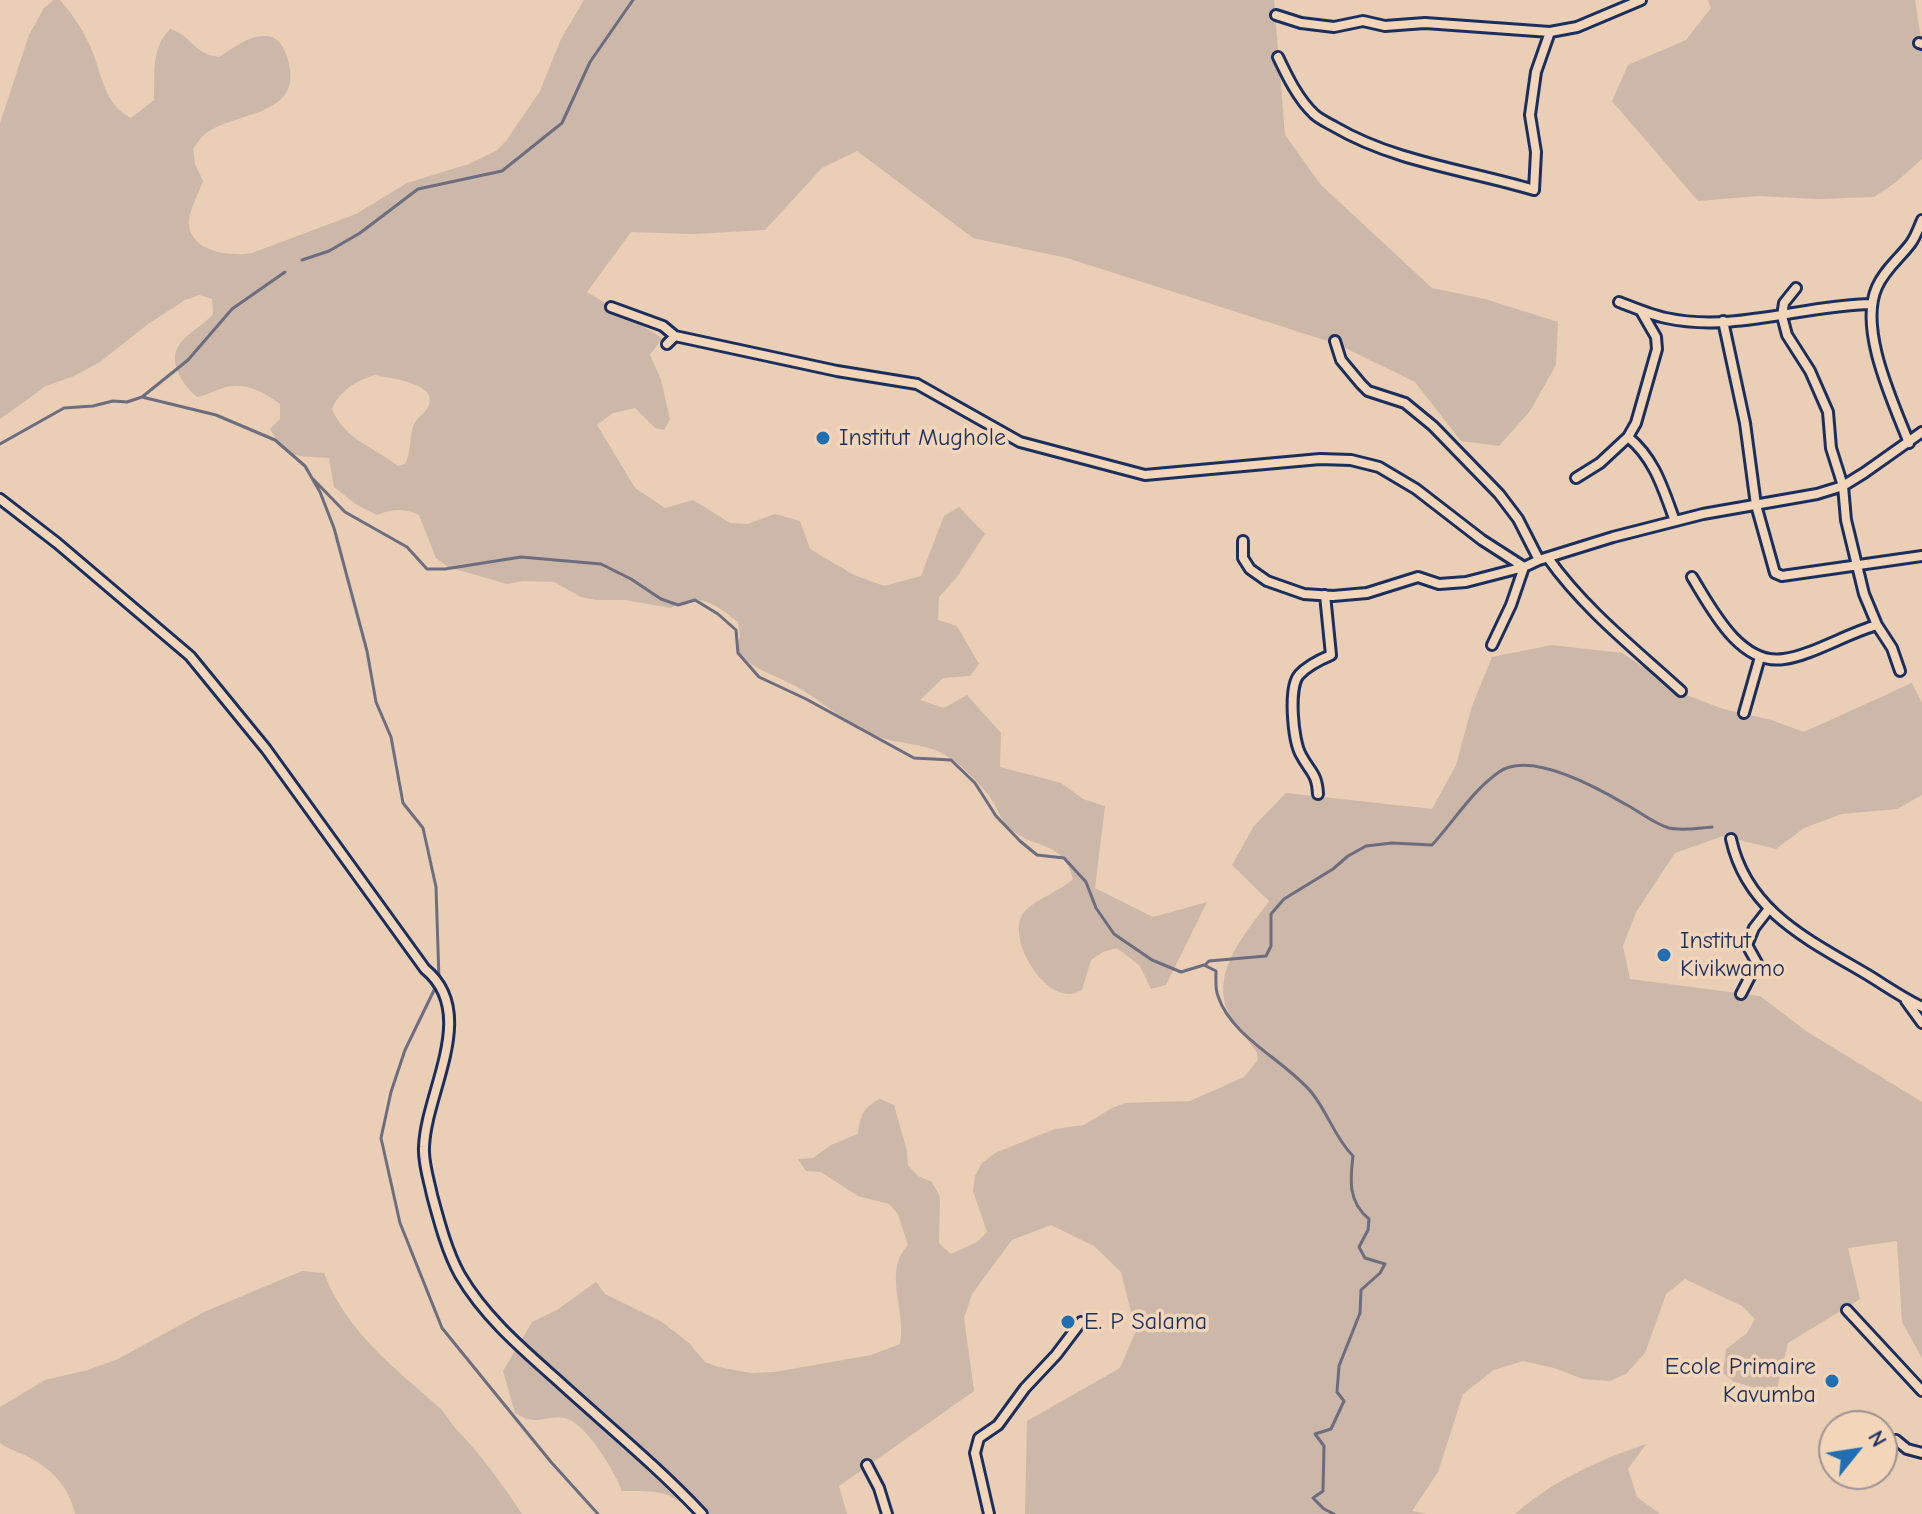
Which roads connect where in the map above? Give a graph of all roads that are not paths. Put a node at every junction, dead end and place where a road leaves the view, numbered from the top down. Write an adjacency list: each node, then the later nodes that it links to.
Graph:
1 (1641, 0): 3 (street)
2 (1276, 15): 3 (street)
3 (1550, 32): 4 (street)
4 (1278, 57)
5 (1922, 220): 8 (street)
6 (1796, 288): 11 (street)
7 (1619, 302): 10 (street)
8 (1871, 304): 11 (street); 18 (street)
9 (611, 307): 13 (street)
10 (1640, 310): 12 (street); 17 (street)
11 (1782, 316): 12 (street); 20 (street)
12 (1723, 321): 22 (street)
13 (675, 336): 15 (street); 28 (street)
14 (1335, 341): 26 (street)
15 (667, 344)
16 (1922, 432): 18 (street)
17 (1628, 437): 19 (street); 23 (street)
18 (1909, 443): 20 (street)
19 (1576, 478)
20 (1843, 486): 22 (street); 27 (street)
21 (0, 499): 50 (street)
22 (1756, 505): 23 (street); 27 (street)
23 (1675, 521): 26 (street)
24 (1243, 541): 30 (street)
25 (1922, 556): 27 (street)
26 (1544, 559): 28 (street); 35 (street)
27 (1856, 563): 31 (street)
28 (1524, 567): 30 (street); 32 (street)
29 (1692, 577): 33 (street)
30 (1325, 595): 37 (street)
31 (1877, 625): 33 (street); 34 (street)
32 (1492, 645)
33 (1760, 657): 36 (street)
34 (1900, 671)
35 (1681, 691)
36 (1744, 713)
37 (1318, 794)
38 (1731, 839): 39 (street)
39 (1768, 910): 40 (street); 41 (street)
40 (1741, 994)
41 (1905, 999): 42 (street); 43 (street)
42 (1922, 1007)
43 (1922, 1023)
44 (1847, 1310): 46 (street)
45 (1081, 1322): 52 (street)
46 (1922, 1391)
47 (1898, 1442): 48 (street)
48 (1922, 1453)
49 (867, 1465): 51 (street)
50 (702, 1514)
51 (887, 1514)
52 (989, 1514)

